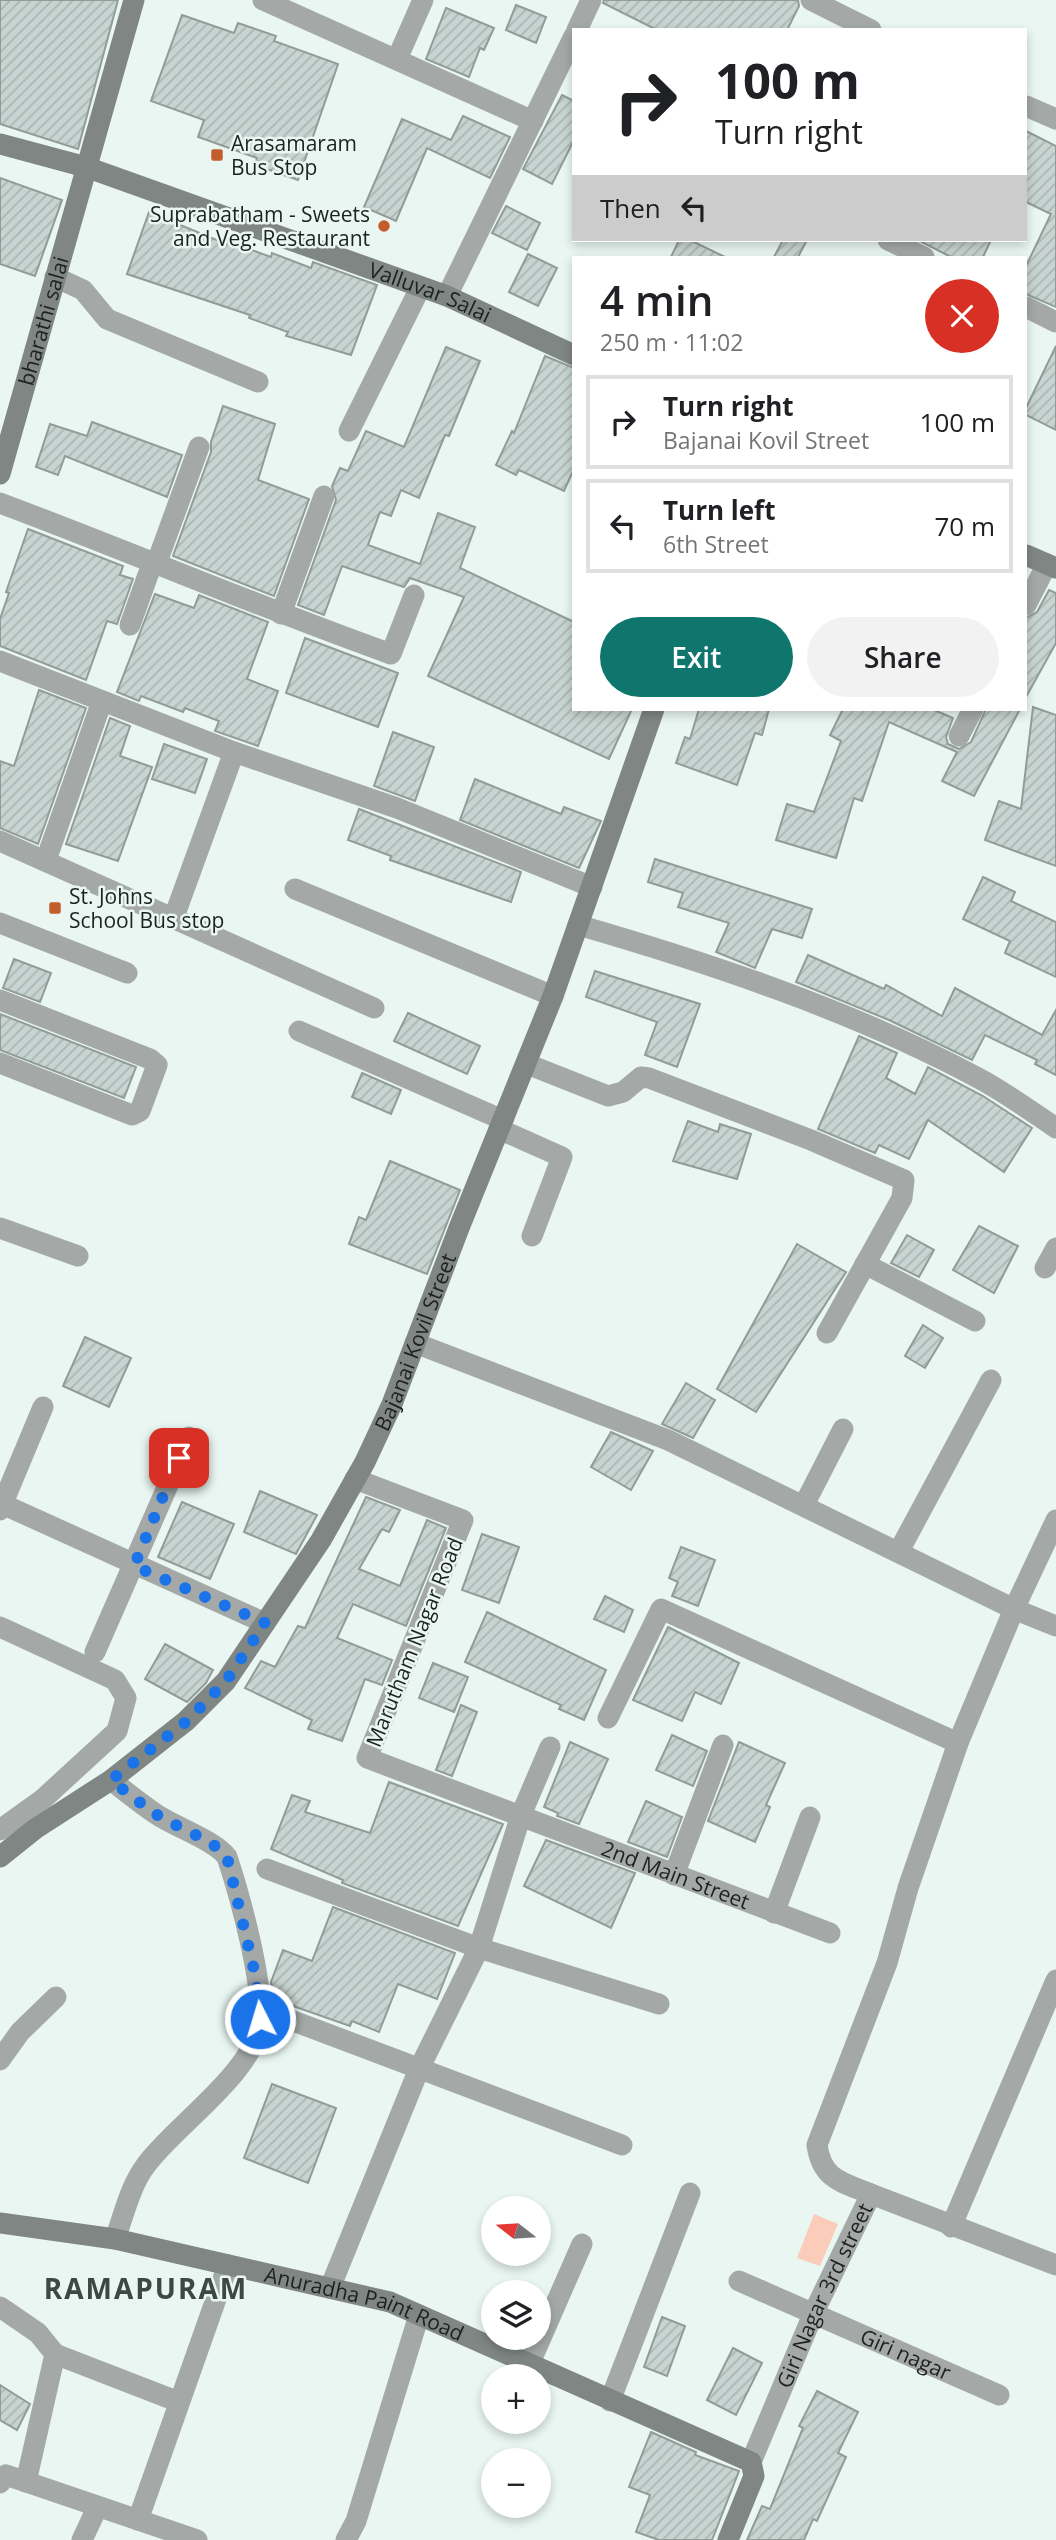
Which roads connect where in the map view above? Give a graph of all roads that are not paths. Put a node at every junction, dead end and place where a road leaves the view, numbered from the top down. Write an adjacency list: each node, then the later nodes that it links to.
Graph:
1 (134, 0): 15 (street, bharathi salai)
2 (423, 0): 9 (street)
3 (591, 0): 6 (street)
4 (811, 0): 7 (street)
5 (267, 1): 9 (street)
6 (578, 28)
7 (868, 28)
8 (572, 46): 10 (street)
9 (397, 59): 13 (street)
10 (565, 80): 13 (street)
11 (1027, 106): 12 (street)
12 (1056, 119)
13 (533, 121): 20 (street)
14 (0, 144): 15 (street, Valluvar Salai)
15 (86, 167): 18 (street, bharathi salai); 19 (street, Valluvar Salai)
16 (892, 242): 17 (street)
17 (922, 256)
18 (55, 277): 24 (street); 27 (street, bharathi salai)
19 (420, 288): 20 (street, Valluvar Salai); 25 (street)
20 (447, 296): 23 (street, Valluvar Salai)
21 (1027, 308): 22 (street)
22 (1056, 322)
23 (572, 354)
24 (258, 382)
25 (349, 431)
26 (200, 447): 31 (street)
27 (0, 474)
28 (324, 496): 35 (street)
29 (0, 503): 31 (street)
30 (1027, 555): 32 (street)
31 (155, 561): 35 (street); 36 (street)
32 (1051, 566): 34 (street)
33 (414, 595): 35 (street)
34 (1027, 603)
35 (281, 614)
36 (130, 625)
37 (0, 660): 38 (street)
38 (102, 701): 42 (street); 44 (street)
39 (653, 711): 45 (street, Bajanai Kovil Street)
40 (972, 711): 41 (street)
41 (959, 736)
42 (234, 752): 45 (street); 47 (street)
43 (0, 841): 44 (street)
44 (46, 860): 47 (street)
45 (592, 887): 49 (street, Bajanai Kovil Street)
46 (295, 889): 51 (street)
47 (174, 917): 53 (street)
48 (0, 923): 50 (street)
49 (578, 925): 51 (street, Bajanai Kovil Street); 58 (street)
50 (128, 974)
51 (553, 996): 56 (street, Bajanai Kovil Street)
52 (0, 1000): 55 (street)
53 (374, 1008)
54 (299, 1031): 57 (street)
55 (0, 1063)
56 (527, 1064): 57 (street, Bajanai Kovil Street); 63 (street)
57 (501, 1124): 60 (street); 67 (street, Bajanai Kovil Street)
58 (1056, 1128)
59 (0, 1228): 62 (street)
60 (532, 1236)
61 (1056, 1248): 64 (street)
62 (78, 1256)
63 (865, 1264): 65 (street); 66 (street)
64 (1045, 1268)
65 (975, 1321)
66 (827, 1333)
67 (415, 1343): 72 (street, Bajanai Kovil Street); 74 (street)
68 (991, 1380): 76 (street)
69 (43, 1407): 73 (street)
70 (843, 1429): 74 (street)
71 (188, 1437): 77 (street)
72 (355, 1479): 79 (street, Bajanai Kovil Street); 88 (street, Marutham Nagar Road)
73 (1, 1505): 77 (street)
74 (804, 1505): 76 (street)
75 (1056, 1520): 78 (street)
76 (899, 1550): 78 (street)
77 (134, 1566): 79 (street); 82 (street)
78 (1014, 1609): 80 (street); 84 (street)
79 (265, 1623): 87 (street, Bajanai Kovil Street)
80 (1056, 1626)
81 (0, 1627): 90 (street)
82 (95, 1652)
83 (608, 1717): 84 (street)
84 (958, 1743): 105 (street)
85 (723, 1745): 93 (street)
86 (550, 1747): 88 (street)
87 (111, 1780): 91 (street, Bajanai Kovil Street); 100 (street)
88 (521, 1815): 93 (street, 2nd Main Street); 96 (street)
89 (810, 1817): 94 (street)
90 (0, 1830)
91 (0, 1857)
92 (267, 1870): 96 (street)
93 (674, 1875): 94 (street, 2nd Main Street)
94 (774, 1913): 95 (street, 2nd Main Street)
95 (830, 1933)
96 (479, 1948): 99 (street); 102 (street)
97 (1056, 1980): 107 (street)
98 (56, 1997): 101 (street)
99 (659, 2004)
100 (258, 2008): 102 (street); 108 (street)
101 (0, 2060)
102 (419, 2069): 103 (street); 113 (street)
103 (622, 2145)
104 (690, 2193): 122 (street)
105 (871, 2194): 107 (street, Giri Nagar 3rd street); 115 (street, Giri Nagar 3rd street)
106 (0, 2223): 108 (street, Anuradha Paint Road)
107 (951, 2227): 111 (street, Giri Nagar 3rd street)
108 (115, 2239): 110 (street, Anuradha Paint Road)
109 (582, 2244): 119 (street)
110 (228, 2265): 113 (street, Anuradha Paint Road); 123 (street)
111 (1056, 2265)
112 (739, 2281): 115 (street, Giri nagar)
113 (330, 2288): 116 (street, Anuradha Paint Road)
114 (0, 2307): 117 (street)
115 (814, 2312): 121 (street, Giri nagar); 124 (street, Giri Nagar 3rd street)
116 (419, 2315): 118 (street, Anuradha Paint Road); 131 (street)
117 (55, 2354): 123 (street); 125 (street)
118 (527, 2364)
119 (529, 2364)
120 (551, 2375): 122 (street, Anuradha Paint Road)
121 (999, 2395)
122 (610, 2401): 124 (street, Anuradha Paint Road)
123 (179, 2402): 128 (street)
124 (751, 2462): 132 (street)
125 (26, 2482): 126 (street); 127 (street)
126 (0, 2483)
127 (97, 2508): 128 (street); 129 (street)
128 (138, 2520): 130 (street)
129 (82, 2540)
130 (197, 2540)
131 (346, 2540)
132 (728, 2540)

